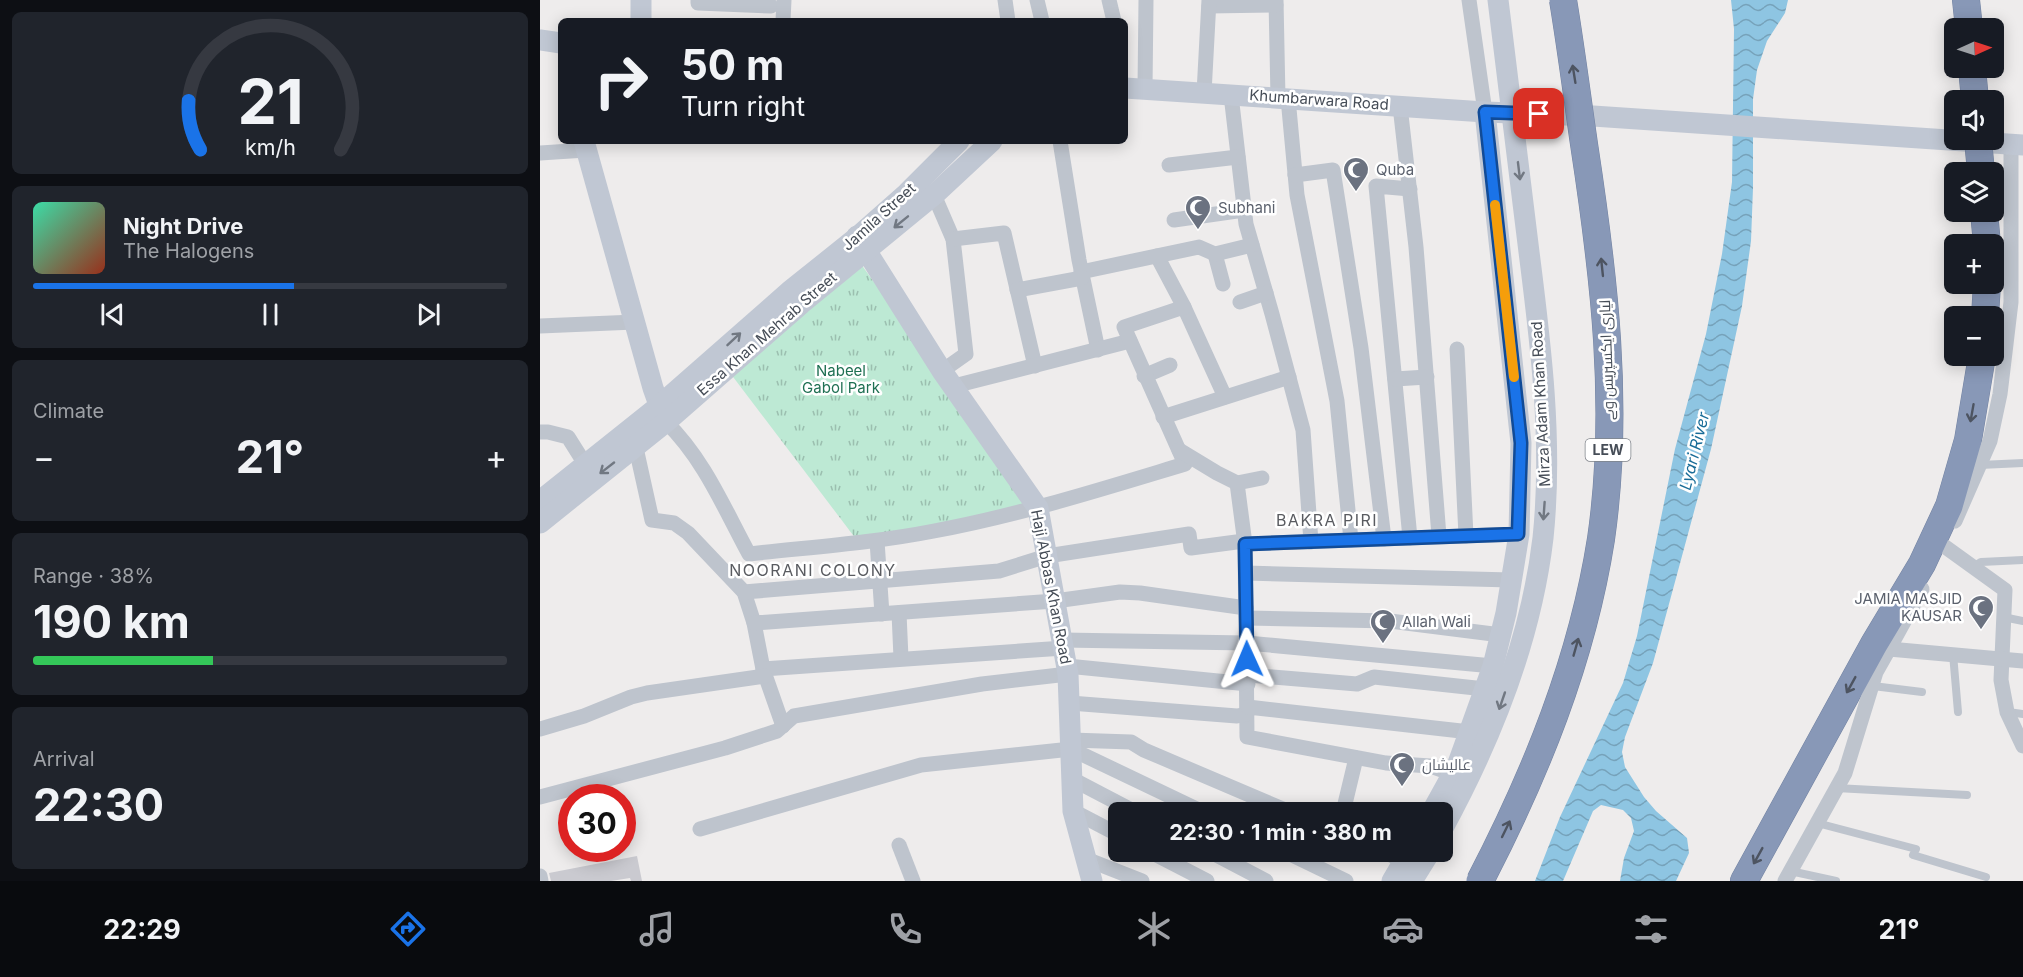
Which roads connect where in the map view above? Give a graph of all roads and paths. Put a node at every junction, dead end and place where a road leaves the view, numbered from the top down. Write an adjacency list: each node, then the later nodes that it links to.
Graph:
1 (641, 0): 14 (main road)
2 (698, 0): 12 (street)
3 (1005, 0): 16 (street)
4 (1037, 0): 17 (street)
5 (1109, 0): 18 (street)
6 (1146, 0): 20 (street)
7 (1469, 0): 25 (street, Mirza Adam Khan Road)
8 (1498, 0): 26 (main road, Mirza Adam Khan Road)
9 (1563, 0): 165 (highway, لیاری ایکسپریس وے / LEW, one-way to 9, bridge)
10 (1966, 0): 19 (highway)
11 (1276, 2): 13 (street); 23 (street)
12 (778, 3): 15 (street)
13 (1209, 3): 21 (street)
14 (641, 18)
15 (782, 18)
16 (1008, 18)
17 (1041, 18)
18 (1113, 18)
19 (1968, 18)
20 (1135, 89): 21 (main road, Khumbarwara Road)
21 (1204, 93): 22 (main road, Khumbarwara Road)
22 (1232, 95): 23 (main road, Khumbarwara Road); 33 (street)
23 (1283, 98): 24 (main road, Khumbarwara Road); 35 (street)
24 (1400, 106): 25 (main road, Khumbarwara Road); 36 (street)
25 (1485, 112): 26 (main road, Khumbarwara Road); 82 (main road, Mirza Adam Khan Road)
26 (1512, 113): 30 (main road, Khumbarwara Road); 141 (main road, Mirza Adam Khan Road, one-way to 141)
27 (956, 144): 41 (main road, Jamila Street)
28 (989, 144): 37 (main road, Essa Khan Mehrab Street)
29 (1060, 144): 46 (street)
30 (2017, 145): 45 (street)
31 (585, 146): 32 (street); 55 (main road)
32 (540, 153)
33 (1238, 157): 34 (street); 38 (street)
34 (1169, 165)
35 (1296, 175): 86 (street); 87 (street)
36 (1410, 189): 65 (street); 67 (street)
37 (934, 195): 40 (street); 41 (main road, Essa Khan Mehrab Street, one-way to 41)
38 (1244, 210): 39 (street); 42 (street)
39 (1174, 220)
40 (953, 239): 49 (street); 66 (street)
41 (862, 243): 66 (main road, Haji Abbas Khan Road); 69 (main road, Essa Khan Mehrab Street)
42 (1252, 244): 43 (street); 50 (street)
43 (1215, 254): 44 (street); 48 (street)
44 (1157, 256): 46 (street); 54 (street)
45 (2017, 256): 47 (street)
46 (1082, 275): 49 (street); 59 (street)
47 (2007, 279): 52 (street); 53 (highway)
48 (1223, 284)
49 (1017, 290): 61 (street)
50 (1266, 293): 51 (street); 64 (street)
51 (1240, 302)
52 (2017, 303): 76 (street)
53 (1991, 306)
54 (1184, 307): 57 (street); 68 (street)
55 (635, 322): 56 (street); 69 (main road)
56 (540, 326)
57 (1130, 341): 59 (street); 63 (street)
58 (1457, 349): 83 (street)
59 (1098, 350): 61 (street)
60 (1170, 365): 63 (street)
61 (1035, 366): 66 (street)
62 (1980, 366): 166 (highway, one-way to 166)
63 (1144, 376): 70 (street)
64 (1289, 376): 68 (street); 89 (street)
65 (1427, 377): 67 (street); 84 (street)
66 (948, 379): 80 (main road, Haji Abbas Khan Road)
67 (1395, 379): 85 (street)
68 (1225, 397): 70 (street)
69 (662, 414): 72 (main road, Essa Khan Mehrab Street); 88 (street)
70 (1163, 417): 73 (street)
71 (540, 432): 74 (street)
72 (634, 437): 74 (main road, Essa Khan Mehrab Street); 81 (main road, Essa Khan Mehrab Street, one-way to 81); 98 (street)
73 (1179, 450): 78 (street); 80 (street)
74 (585, 464): 79 (main road, Essa Khan Mehrab Street)
75 (2023, 464): 76 (lane)
76 (1980, 465): 91 (street)
77 (1262, 478): 78 (street)
78 (1238, 483): 90 (street)
79 (540, 501)
80 (1038, 508): 88 (street); 92 (main road, Haji Abbas Khan Road)
81 (540, 523)
82 (1518, 534): 83 (street); 97 (main road, Mirza Adam Khan Road)
83 (1466, 536): 84 (street)
84 (1439, 537): 85 (street)
85 (1410, 538): 86 (street)
86 (1384, 539): 87 (street)
87 (1351, 540): 89 (street)
88 (877, 541): 96 (street)
89 (1311, 542): 90 (street)
90 (1245, 543): 92 (street); 95 (street)
91 (1944, 546): 94 (street); 108 (street)
92 (1047, 556): 96 (street); 99 (main road, Haji Abbas Khan Road)
93 (2023, 560): 94 (lane)
94 (1973, 567): 103 (street)
95 (1246, 573): 97 (street); 101 (street)
96 (880, 580): 98 (street); 102 (street)
97 (1511, 580): 106 (main road, Mirza Adam Khan Road)
98 (744, 592): 105 (street)
99 (1055, 601): 100 (street); 101 (street); 110 (main road, Haji Abbas Khan Road)
100 (898, 613): 102 (street); 111 (street)
101 (1246, 613): 106 (street); 107 (street)
102 (882, 614): 105 (street)
103 (2003, 617): 104 (lane); 112 (street)
104 (2023, 621)
105 (754, 623): 115 (street)
106 (1501, 635): 114 (main road, Mirza Adam Khan Road)
107 (1247, 643): 110 (street); 114 (street); 116 (street)
108 (1889, 649): 109 (street); 117 (street)
109 (1953, 654): 112 (street); 122 (lane)
110 (1065, 657): 111 (street); 116 (street); 120 (main road, Haji Abbas Khan Road); 125 (street)
111 (901, 658): 115 (street)
112 (2001, 658): 113 (street); 123 (street)
113 (2023, 661)
114 (1493, 666): 118 (main road, Mirza Adam Khan Road)
115 (764, 672): 125 (street); 126 (street)
116 (1248, 679): 118 (street); 121 (street)
117 (1873, 686): 119 (lane); 133 (street)
118 (1485, 689): 127 (main road, Mirza Adam Khan Road)
119 (1922, 692)
120 (1070, 703): 121 (street); 128 (main road, Haji Abbas Khan Road)
121 (1247, 710): 127 (street); 130 (street)
122 (1958, 712)
123 (2007, 712): 124 (lane); 129 (street)
124 (2023, 714)
125 (783, 726): 135 (street)
126 (540, 729)
127 (1470, 732): 131 (main road, Mirza Adam Khan Road)
128 (1071, 744): 132 (main road, Haji Abbas Khan Road); 137 (street); 138 (street); 144 (street)
129 (2023, 746)
130 (1356, 758): 131 (street); 139 (street)
131 (1453, 774): 140 (main road, Mirza Adam Khan Road)
132 (1072, 779): 136 (street); 142 (main road, Haji Abbas Khan Road)
133 (1836, 788): 134 (lane); 143 (street)
134 (1967, 795)
135 (540, 797)
136 (1116, 802)
137 (1184, 802)
138 (1266, 802)
139 (1345, 802)
140 (1437, 802)
141 (1453, 809)
142 (1073, 811): 145 (street); 147 (main road, Haji Abbas Khan Road)
143 (1817, 823): 154 (street); 155 (lane)
144 (700, 829)
145 (1108, 829)
146 (899, 845): 157 (street)
147 (1086, 859): 158 (main road, Haji Abbas Khan Road); 159 (street)
148 (1170, 862): 160 (street)
149 (1230, 862): 161 (street)
150 (1307, 862): 162 (street)
151 (1403, 862): 163 (main road)
152 (1424, 862): 164 (main road)
153 (540, 876): 156 (street)
154 (1787, 876): 167 (lane)
155 (1986, 877)
156 (541, 881)
157 (913, 881)
158 (1092, 881)
159 (1142, 881)
160 (1207, 881)
161 (1266, 881)
162 (1346, 881)
163 (1392, 881)
164 (1412, 881)
165 (1480, 881)
166 (1744, 881)
167 (1836, 881)

